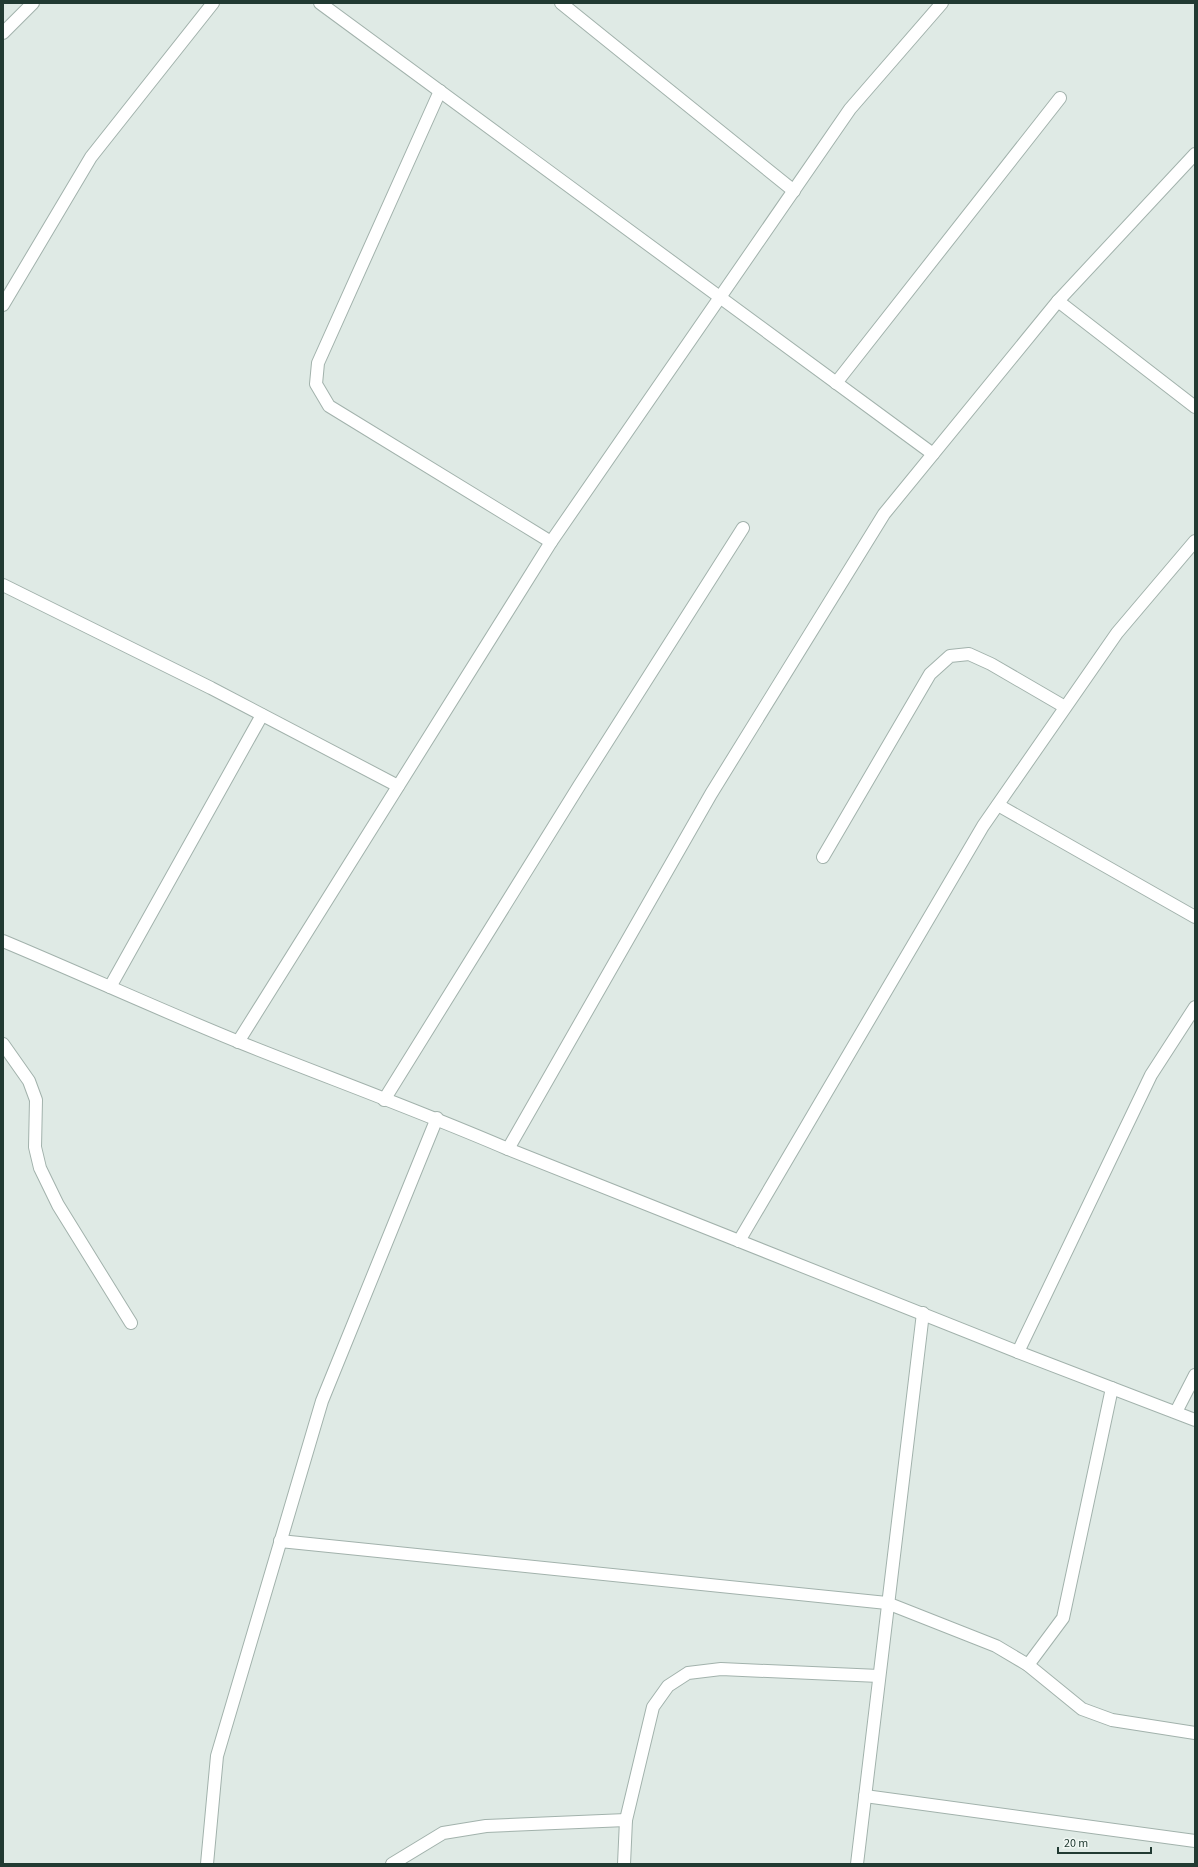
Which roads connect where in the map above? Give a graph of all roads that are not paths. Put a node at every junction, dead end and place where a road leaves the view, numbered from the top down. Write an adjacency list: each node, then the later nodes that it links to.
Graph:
1 (33, 3): 6 (street)
2 (213, 3): 13 (street)
3 (320, 3): 7 (street)
4 (561, 3): 10 (street)
5 (942, 3): 10 (street)
6 (3, 33)
7 (440, 91): 11 (street); 19 (street)
8 (1060, 98): 14 (street)
9 (1195, 154): 12 (street)
10 (794, 191): 11 (street)
11 (721, 297): 14 (street); 19 (street)
12 (1058, 301): 15 (street); 16 (street)
13 (3, 305)
14 (836, 383): 16 (street)
15 (1195, 407)
16 (933, 454): 34 (street)
17 (743, 528): 32 (street)
18 (1195, 541): 21 (street)
19 (552, 542): 23 (street)
20 (3, 585): 22 (street)
21 (1065, 707): 24 (street); 25 (street)
22 (262, 715): 23 (street); 28 (street)
23 (398, 786): 30 (street)
24 (998, 805): 26 (street); 35 (street)
25 (823, 857)
26 (1195, 917)
27 (3, 941): 28 (street)
28 (110, 987): 30 (street)
29 (1195, 1007): 38 (street)
30 (238, 1042): 32 (street)
31 (3, 1044): 37 (street)
32 (384, 1100): 33 (street)
33 (436, 1118): 34 (street); 43 (street)
34 (508, 1149): 35 (street)
35 (739, 1241): 36 (street)
36 (922, 1313): 38 (street); 44 (street)
37 (131, 1323)
38 (1018, 1352): 40 (street)
39 (1195, 1375): 41 (street)
40 (1112, 1388): 41 (street); 45 (street)
41 (1176, 1412): 42 (street)
42 (1195, 1420)
43 (280, 1541): 44 (street); 51 (street)
44 (887, 1603): 45 (street); 46 (street)
45 (1028, 1665): 47 (street)
46 (879, 1676): 48 (street); 49 (street)
47 (1195, 1733)
48 (865, 1796): 50 (street); 54 (street)
49 (626, 1820): 52 (street); 53 (street)
50 (1195, 1840)
51 (207, 1864)
52 (392, 1864)
53 (624, 1864)
54 (857, 1864)

